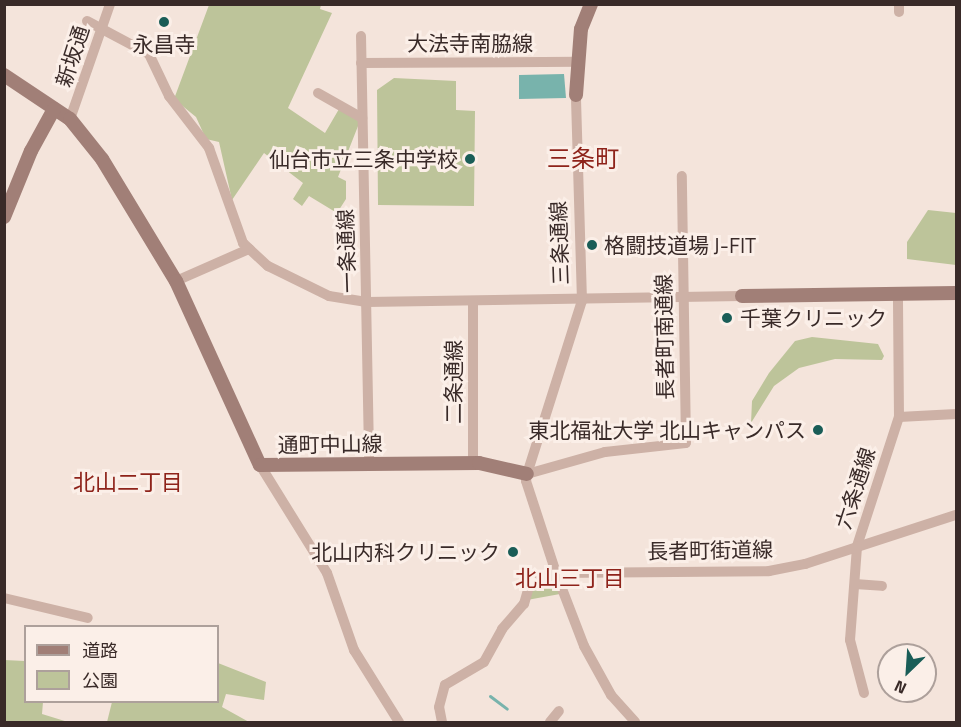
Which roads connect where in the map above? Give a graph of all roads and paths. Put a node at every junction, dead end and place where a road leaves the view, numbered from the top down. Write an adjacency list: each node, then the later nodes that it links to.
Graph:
1 (110, 4): 4 (street, 新坂通)
2 (591, 4): 6 (street, 三条通線)
3 (87, 21): 4 (street)
4 (102, 28): 13 (street, 新坂通); 16 (street)
5 (361, 36): 7 (street, 一条通線)
6 (578, 62): 7 (street, 大法寺南脇線); 10 (street, 三条通線)
7 (362, 63): 12 (street, 一条通線)
8 (4, 75): 11 (street, 通町中山線)
9 (318, 93): 12 (street)
10 (576, 95): 22 (street, 三条通線)
11 (54, 109): 13 (street, 通町中山線); 15 (street)
12 (362, 118): 24 (street, 一条通線)
13 (70, 119): 17 (street, 通町中山線)
14 (682, 176): 20 (street, 長者町南通線)
15 (4, 217)
16 (249, 249): 17 (street); 24 (street)
17 (176, 281): 29 (street, 通町中山線)
18 (957, 293): 19 (street)
19 (898, 294): 21 (street); 26 (street, 六条通線)
20 (682, 296): 21 (street); 22 (street); 30 (street, 長者町南通線)
21 (742, 296)
22 (582, 300): 23 (street); 30 (street, 三条通線)
23 (473, 301): 24 (street); 27 (street, 二条通線)
24 (367, 302): 28 (street, 一条通線)
25 (957, 414): 26 (street)
26 (899, 417): 32 (street, 六条通線)
27 (473, 463): 28 (street, 通町中山線); 30 (street, 通町中山線)
28 (369, 464): 29 (street, 通町中山線)
29 (260, 465): 40 (street)
30 (527, 474): 33 (street)
31 (957, 514): 32 (street, 長者町街道線)
32 (857, 546): 33 (street, 長者町街道線); 34 (street, 六条通線)
33 (556, 573): 41 (street, 長者町街道線); 43 (street)
34 (855, 584): 35 (street); 38 (street, 六条通線)
35 (882, 586)
36 (4, 597): 37 (street)
37 (88, 618)
38 (864, 693)
39 (559, 711): 42 (street)
40 (399, 723)
41 (442, 723)
42 (550, 723)
43 (635, 723)

